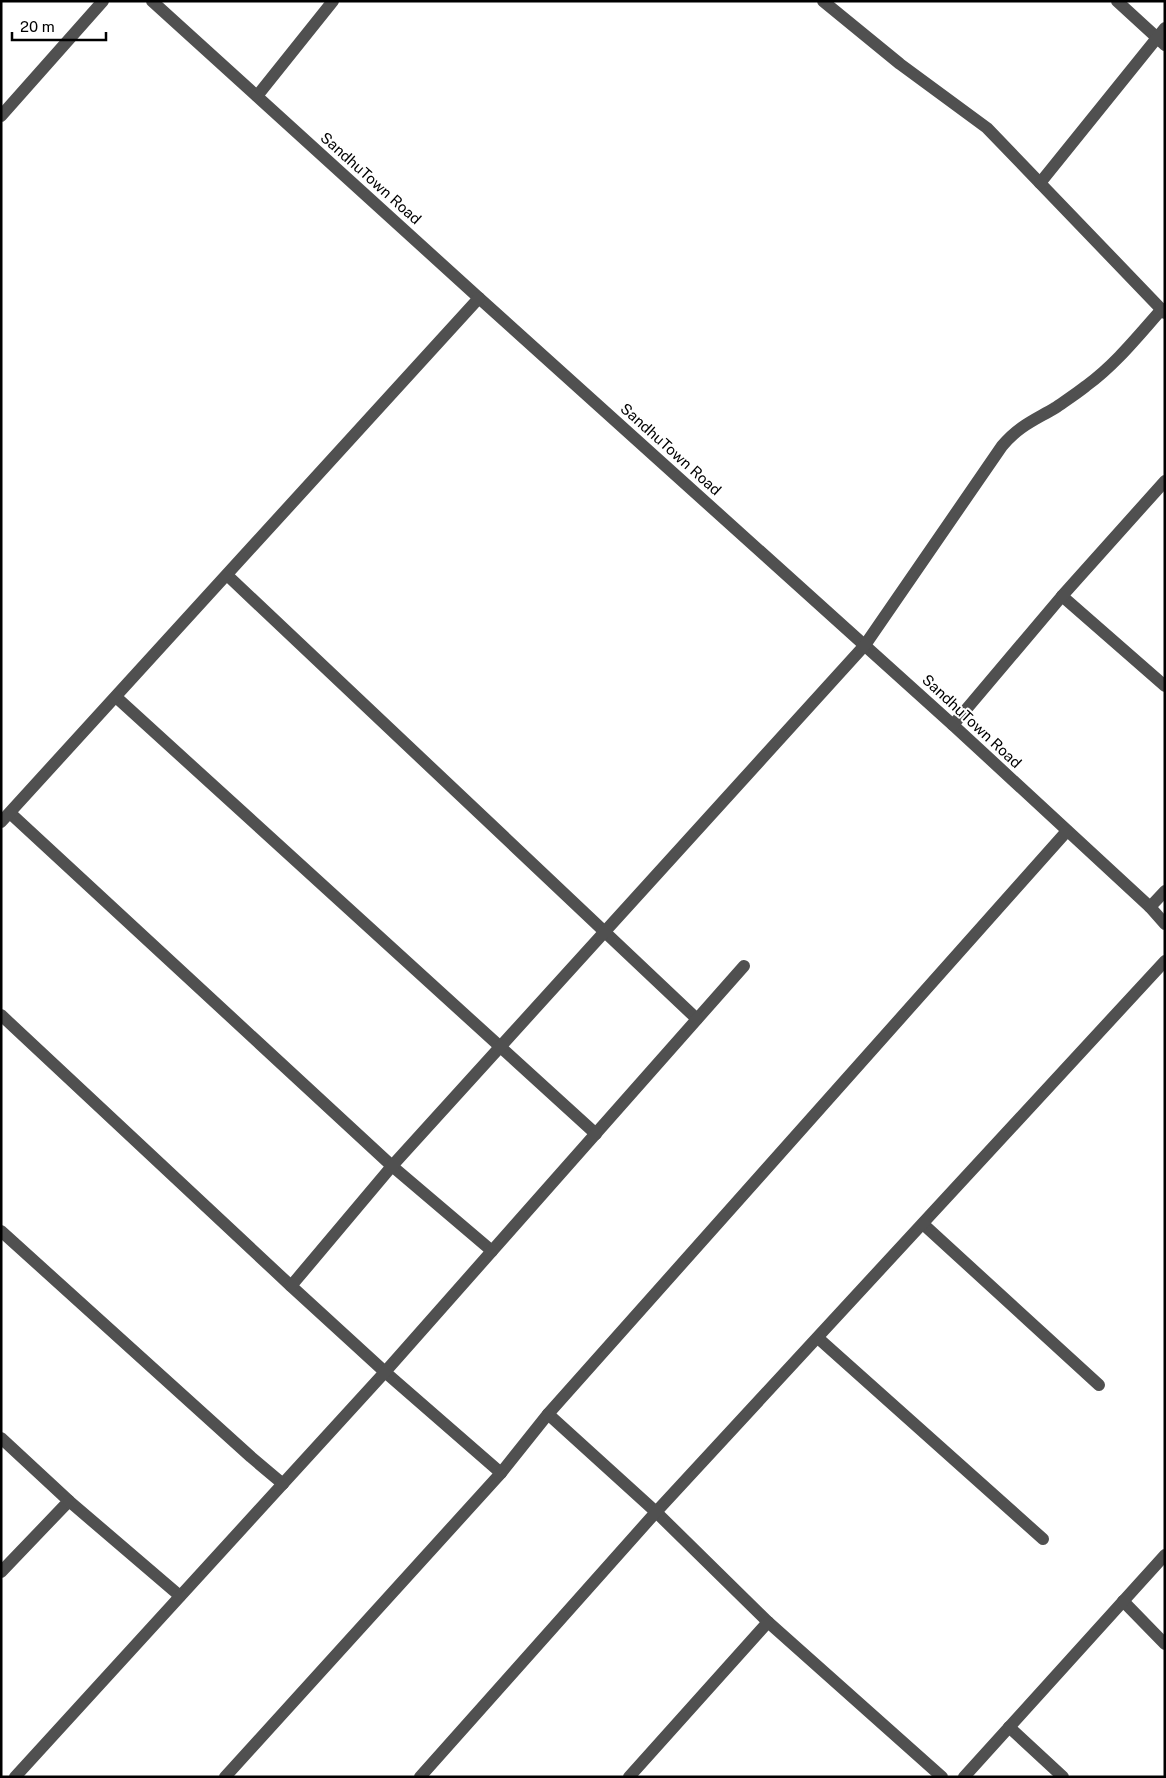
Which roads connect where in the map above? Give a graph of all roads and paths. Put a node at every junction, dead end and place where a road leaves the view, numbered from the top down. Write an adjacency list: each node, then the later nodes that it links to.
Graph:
1 (103, 1): 8 (street)
2 (152, 1): 7 (street, SandhuTown Road)
3 (333, 1): 7 (street)
4 (823, 1): 9 (street)
5 (1116, 1): 6 (street)
6 (1162, 37): 9 (street)
7 (257, 96): 10 (street, SandhuTown Road)
8 (1, 116)
9 (1040, 183): 11 (street)
10 (478, 298): 13 (street); 15 (street, SandhuTown Road)
11 (1163, 311): 15 (street)
12 (1164, 483): 14 (street)
13 (227, 575): 17 (street); 25 (street)
14 (1062, 596): 16 (street); 18 (street)
15 (865, 644): 18 (street, SandhuTown Road); 25 (street)
16 (1165, 686)
17 (116, 697): 19 (street); 30 (street)
18 (953, 725): 21 (street, SandhuTown Road)
19 (10, 813): 20 (street); 32 (street)
20 (1, 822)
21 (1067, 831): 23 (street, SandhuTown Road); 40 (street)
22 (1165, 891): 23 (street)
23 (1150, 907): 24 (street, SandhuTown Road)
24 (1165, 924)
25 (605, 932): 29 (street); 30 (street)
26 (1165, 961): 33 (street)
27 (744, 966): 29 (street)
28 (1, 1015): 36 (street)
29 (697, 1019): 31 (street)
30 (500, 1047): 31 (street); 32 (street)
31 (596, 1134): 35 (street)
32 (392, 1166): 35 (street); 36 (street)
33 (923, 1224): 37 (street); 39 (street)
34 (1, 1231): 43 (street)
35 (492, 1251): 38 (street)
36 (291, 1286): 38 (street)
37 (818, 1338): 45 (street); 46 (street)
38 (385, 1372): 42 (street); 43 (street)
39 (1099, 1385)
40 (548, 1414): 42 (street); 45 (street)
41 (1, 1438): 44 (street)
42 (501, 1473): 55 (street)
43 (283, 1484): 49 (street)
44 (69, 1501): 48 (street); 49 (street)
45 (656, 1512): 51 (street); 56 (street)
46 (1043, 1539)
47 (1165, 1555): 50 (street)
48 (1, 1572)
49 (180, 1596): 54 (street)
50 (1123, 1601): 52 (street); 53 (street)
51 (768, 1622): 57 (street); 58 (street)
52 (1165, 1644)
53 (1009, 1727): 59 (street); 60 (street)
54 (15, 1777)
55 (225, 1777)
56 (420, 1777)
57 (629, 1777)
58 (942, 1777)
59 (964, 1777)
60 (1063, 1777)

